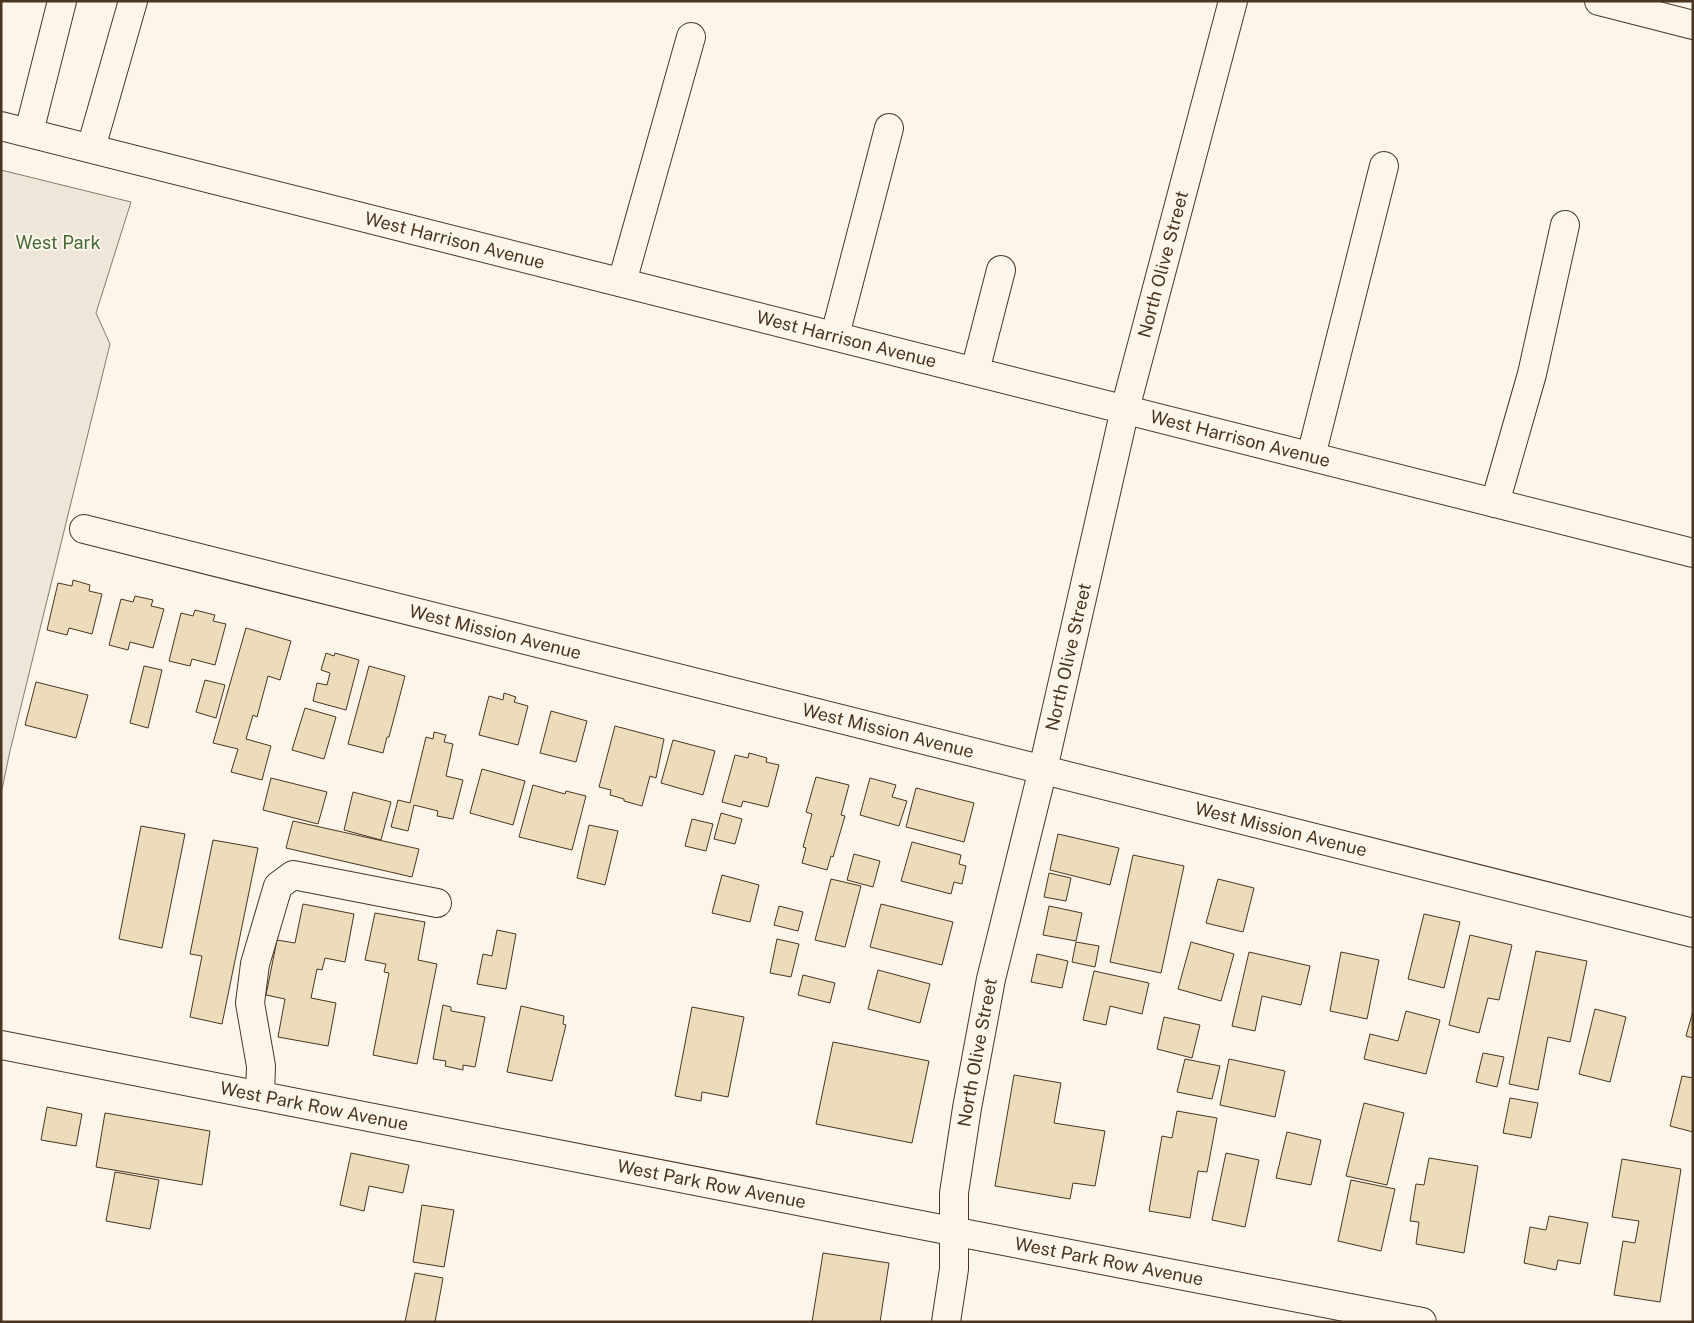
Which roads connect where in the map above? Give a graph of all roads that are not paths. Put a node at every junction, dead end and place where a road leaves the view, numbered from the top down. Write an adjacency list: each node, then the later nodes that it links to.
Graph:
1 (62, 1): 9 (street)
2 (133, 1): 10 (street)
3 (1233, 1): 17 (street, North Olive Street)
4 (1599, 1): 5 (street)
5 (1693, 25)
6 (691, 37): 14 (street)
7 (1, 126): 9 (street, West Harrison Avenue)
8 (889, 128): 15 (street)
9 (29, 132): 10 (street, West Harrison Avenue)
10 (91, 148): 14 (street, West Harrison Avenue)
11 (1384, 166): 18 (street)
12 (1564, 225): 19 (street)
13 (1001, 270): 16 (street)
14 (622, 282): 15 (street, West Harrison Avenue)
15 (835, 335): 16 (street, West Harrison Avenue)
16 (975, 371): 17 (street, West Harrison Avenue)
17 (1125, 409): 18 (street, West Harrison Avenue); 22 (street, North Olive Street)
18 (1311, 456): 19 (street, West Harrison Avenue)
19 (1495, 503): 21 (street, West Harrison Avenue)
20 (84, 529): 22 (street, West Mission Avenue)
21 (1693, 553)
22 (1042, 769): 24 (street, West Mission Avenue); 27 (street, North Olive Street)
23 (437, 903): 26 (street)
24 (1693, 933)
25 (1, 1045): 26 (street, West Park Row Avenue)
26 (260, 1095): 27 (street, West Park Row Avenue)
27 (955, 1232): 28 (street, North Olive Street); 29 (street, West Park Row Avenue)
28 (946, 1322)
29 (1422, 1322)

